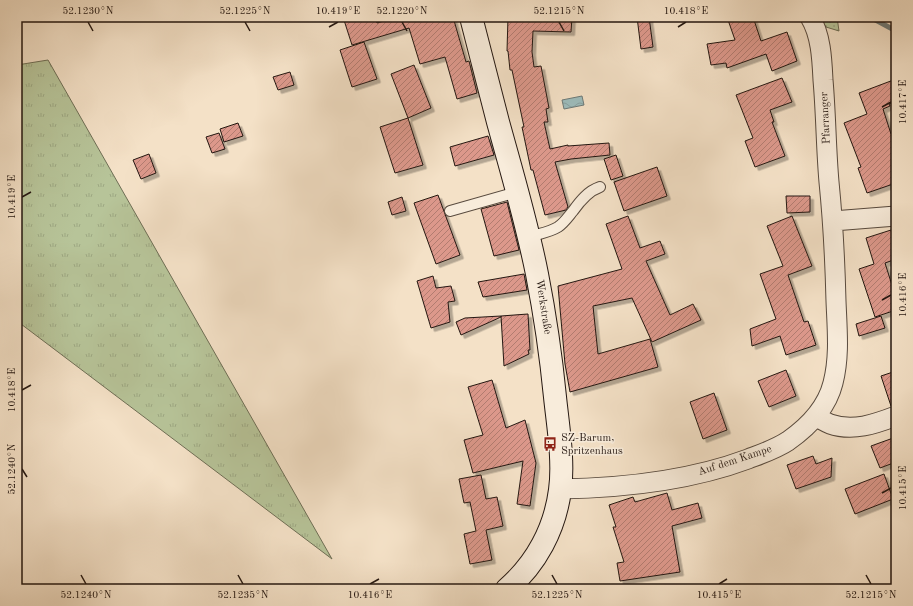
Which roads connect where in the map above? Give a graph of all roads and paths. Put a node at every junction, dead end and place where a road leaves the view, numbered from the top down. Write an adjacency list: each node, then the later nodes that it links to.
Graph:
1 (471, 17): 4 (main road, Werkstraße)
2 (810, 17): 7 (street, Pfarranger)
3 (600, 187): 8 (lane)
4 (517, 192): 5 (lane); 8 (main road, Werkstraße)
5 (450, 211)
6 (896, 216): 7 (street)
7 (833, 221): 10 (street, Pfarranger)
8 (529, 237): 11 (main road, Werkstraße)
9 (896, 416): 10 (street)
10 (816, 417): 11 (street, Auf dem Kampe)
11 (560, 489): 12 (main road, Werkstraße)
12 (507, 589)

